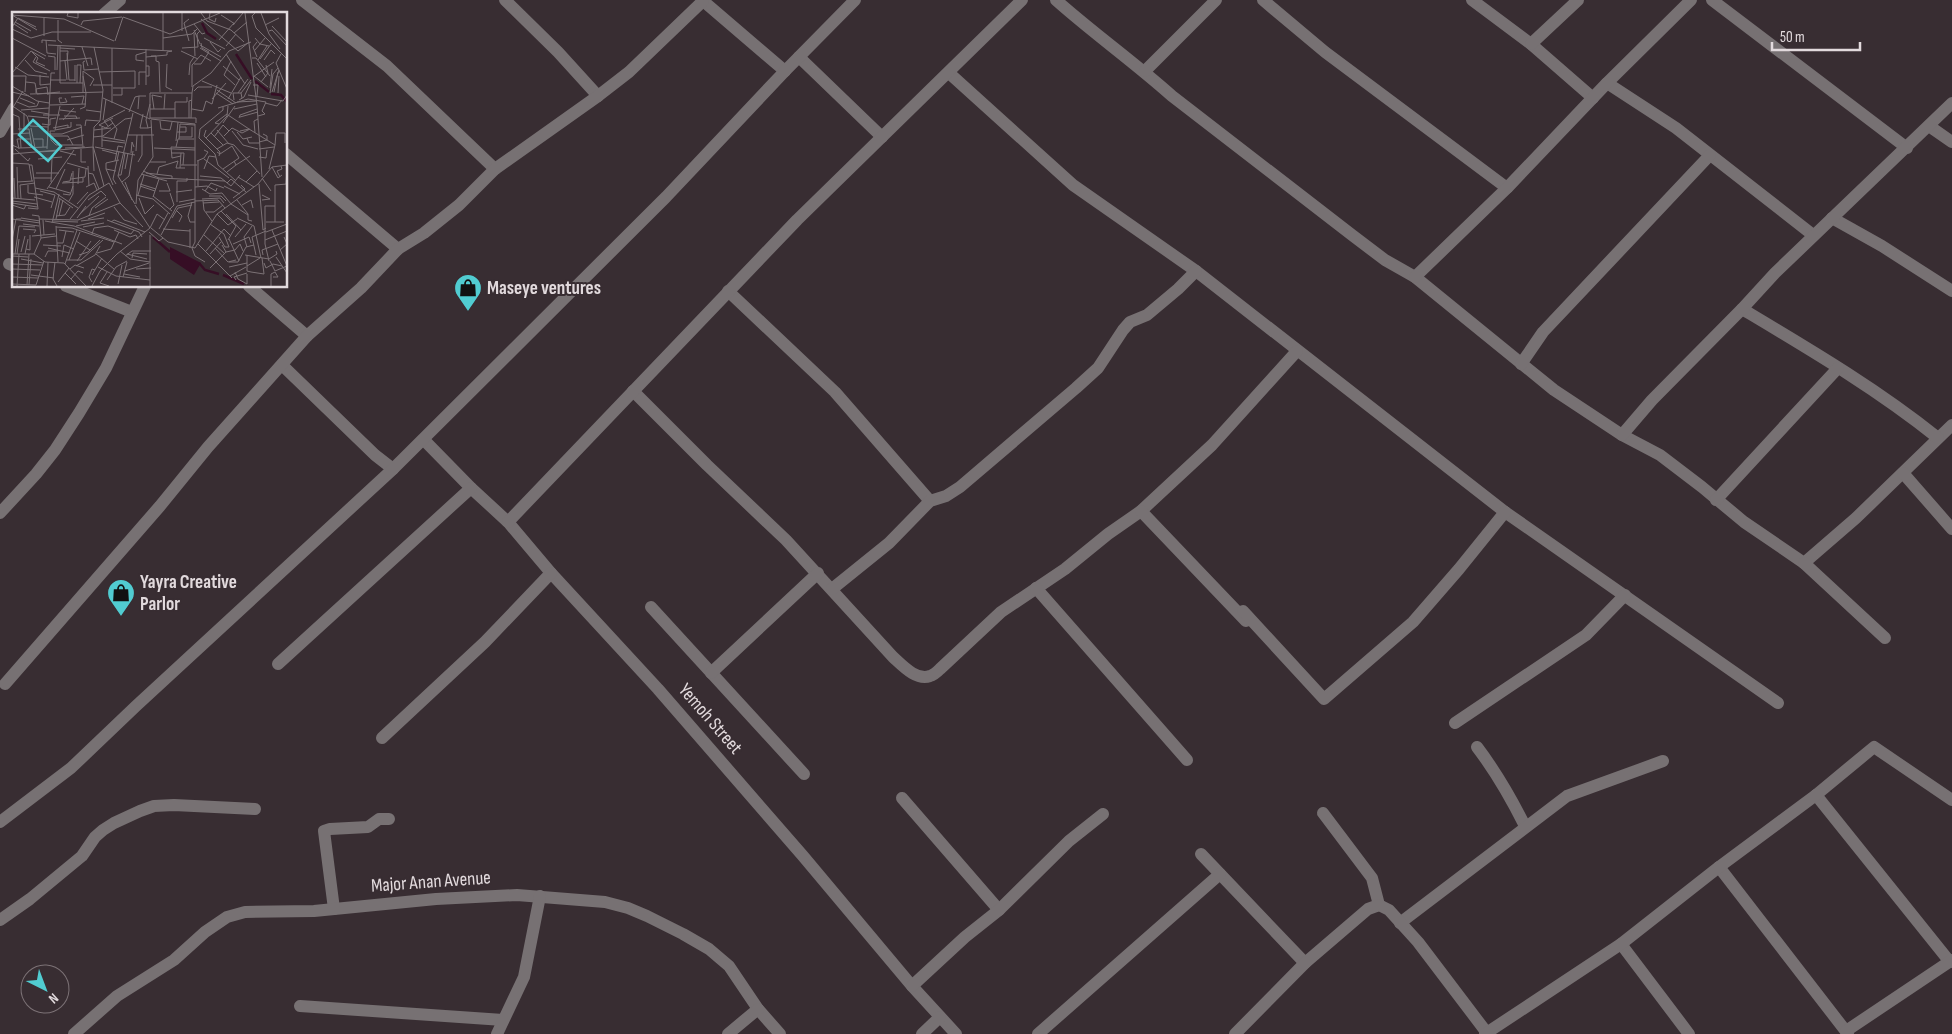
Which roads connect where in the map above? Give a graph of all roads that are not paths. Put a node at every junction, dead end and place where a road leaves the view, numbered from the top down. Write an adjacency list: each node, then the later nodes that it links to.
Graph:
1 (302, 0): 30 (street)
2 (505, 0): 19 (street)
3 (856, 0): 14 (street)
4 (1022, 0): 17 (street)
5 (1056, 0): 16 (street)
6 (1216, 0): 16 (street)
7 (1263, 0): 31 (street)
8 (1472, 0): 13 (street)
9 (1578, 0): 13 (street)
10 (1691, 0): 18 (street)
11 (1712, 0): 27 (street)
12 (702, 1): 15 (street); 19 (street)
13 (1531, 44): 20 (street)
14 (799, 57): 15 (street); 25 (street)
15 (785, 71): 53 (street)
16 (1145, 72): 36 (street)
17 (949, 73): 25 (street); 35 (street)
18 (1607, 83): 20 (street); 28 (street)
19 (598, 96): 30 (street)
20 (1593, 98): 31 (street)
21 (1952, 103): 23 (street)
22 (12, 112): 24 (street)
23 (1929, 126): 26 (street); 27 (street)
24 (0, 132)
25 (882, 137): 41 (street)
26 (1952, 142)
27 (1907, 148): 32 (street)
28 (1710, 155): 33 (street); 46 (street)
29 (288, 156): 34 (street)
30 (495, 168): 34 (street)
31 (1507, 188): 36 (street)
32 (1832, 218): 33 (street); 40 (street)
33 (1813, 235): 42 (street)
34 (398, 249): 44 (street)
35 (1196, 271): 45 (street); 58 (street)
36 (1415, 277): 46 (street)
37 (71, 288): 43 (street)
38 (144, 288): 43 (street)
39 (251, 288): 44 (street)
40 (1952, 291)
41 (728, 292): 49 (street); 58 (street)
42 (1742, 309): 48 (street); 51 (street)
43 (132, 312): 61 (street)
44 (307, 336): 47 (street)
45 (1297, 351): 59 (street); 60 (street)
46 (1521, 364): 51 (street)
47 (282, 365): 54 (street); 76 (street)
48 (1838, 368): 52 (street); 57 (street)
49 (634, 391): 62 (street); 66 (street)
50 (1952, 425): 52 (street)
51 (1622, 435): 57 (street)
52 (1938, 438): 55 (street)
53 (424, 440): 54 (street); 56 (street, Yemoh Street)
54 (393, 470): 91 (street)
55 (1903, 473): 63 (street); 64 (street)
56 (471, 488): 62 (street, Yemoh Street); 74 (street)
57 (1716, 500): 64 (street)
58 (930, 501): 68 (street)
59 (1141, 511): 67 (street); 72 (street)
60 (1505, 512): 69 (street); 71 (street)
61 (0, 513)
62 (508, 522): 65 (street, Yemoh Street)
63 (1952, 529)
64 (1804, 564): 73 (street)
65 (551, 573): 79 (street); 105 (street, Yemoh Street)
66 (818, 574): 68 (street); 75 (street)
67 (1036, 588): 68 (street); 81 (street)
68 (832, 589)
69 (1625, 595): 77 (street); 78 (street)
70 (651, 607): 75 (street)
71 (1243, 611)
72 (1253, 629)
73 (1885, 638)
74 (278, 664)
75 (711, 673): 83 (street)
76 (5, 684)
77 (1778, 703)
78 (1456, 723)
79 (382, 738)
80 (1477, 747): 92 (street)
81 (1186, 760)
82 (1663, 761): 92 (street)
83 (804, 774)
84 (1816, 795): 86 (street); 94 (street); 103 (street)
85 (902, 798): 99 (street)
86 (1952, 800)
87 (255, 809): 100 (street)
88 (1323, 813): 97 (street)
89 (1103, 814): 99 (street)
90 (388, 818): 98 (street)
91 (0, 822)
92 (1526, 826): 101 (street)
93 (1202, 854): 95 (street)
94 (1719, 867): 102 (street); 111 (street)
95 (1220, 874): 104 (street); 118 (street)
96 (540, 896): 98 (street, Major Anan Avenue); 107 (street, Major Anan Avenue); 109 (street)
97 (1379, 905): 101 (street); 104 (street)
98 (334, 909): 110 (street, Major Anan Avenue)
99 (999, 910): 105 (street)
100 (0, 920)
101 (1400, 923): 112 (street)
102 (1622, 944): 112 (street); 120 (street)
103 (1951, 961): 111 (street)
104 (1304, 962): 119 (street)
105 (912, 986): 108 (street, Yemoh Street)
106 (300, 1006): 109 (street)
107 (758, 1009): 114 (street); 115 (street, Major Anan Avenue)
108 (940, 1017): 116 (street); 117 (street, Yemoh Street)
109 (503, 1020): 113 (street)
110 (81, 1032)
111 (1847, 1032)
112 (1486, 1033)
113 (498, 1034)
114 (728, 1034)
115 (780, 1034)
116 (922, 1034)
117 (956, 1034)
118 (1038, 1034)
119 (1235, 1034)
120 (1689, 1034)

